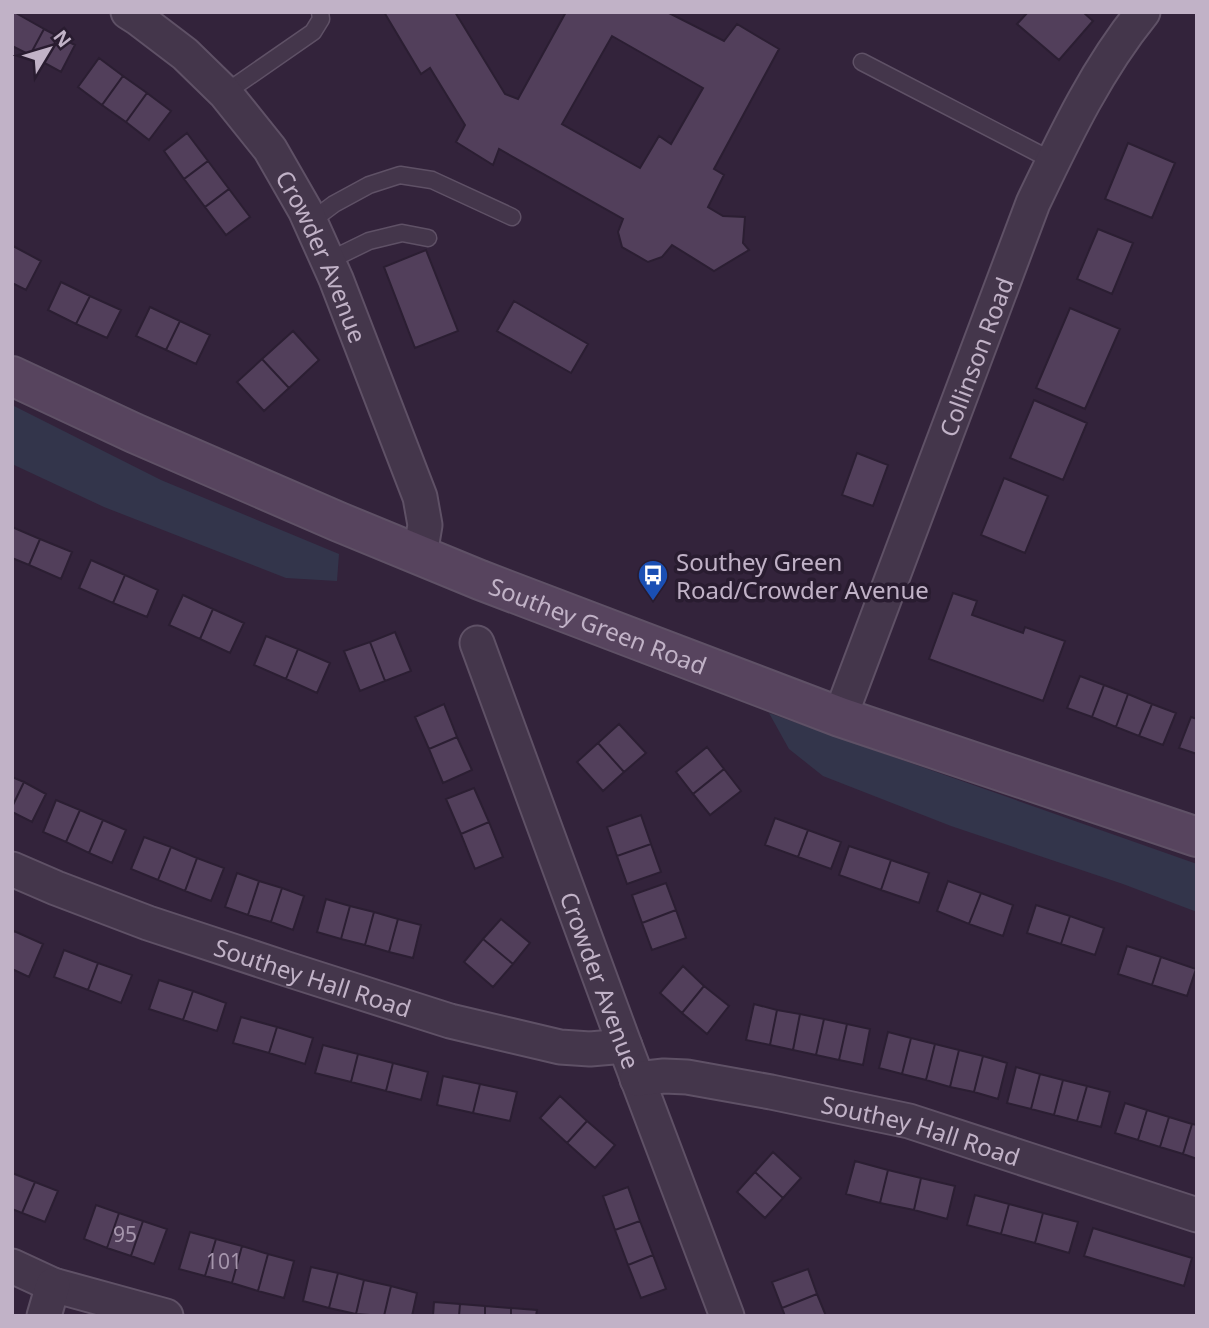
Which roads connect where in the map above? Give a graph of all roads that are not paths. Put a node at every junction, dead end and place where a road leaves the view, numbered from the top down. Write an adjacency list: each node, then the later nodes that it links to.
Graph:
1 (128, 12): 5 (street, Crowder Avenue)
2 (320, 12): 5 (lane)
3 (1143, 12): 6 (street, Collinson Road)
4 (862, 62): 6 (lane)
5 (225, 93): 8 (street, Crowder Avenue)
6 (1053, 162): 14 (street, Collinson Road)
7 (512, 217): 8 (lane)
8 (310, 222): 10 (street, Crowder Avenue)
9 (428, 238): 10 (lane)
10 (328, 261): 12 (street, Crowder Avenue)
11 (12, 376): 12 (street, Southey Green Road)
12 (421, 555): 14 (street, Southey Green Road)
13 (477, 643): 17 (street, Crowder Avenue)
14 (839, 717): 15 (street, Southey Green Road)
15 (1197, 837)
16 (12, 869): 17 (street, Southey Hall Road)
17 (625, 1046): 18 (street, Crowder Avenue)
18 (637, 1079): 19 (street, Southey Hall Road); 23 (street, Crowder Avenue)
19 (1197, 1215)
20 (12, 1266): 21 (street)
21 (49, 1300): 22 (street)
22 (166, 1316)
23 (727, 1316)

